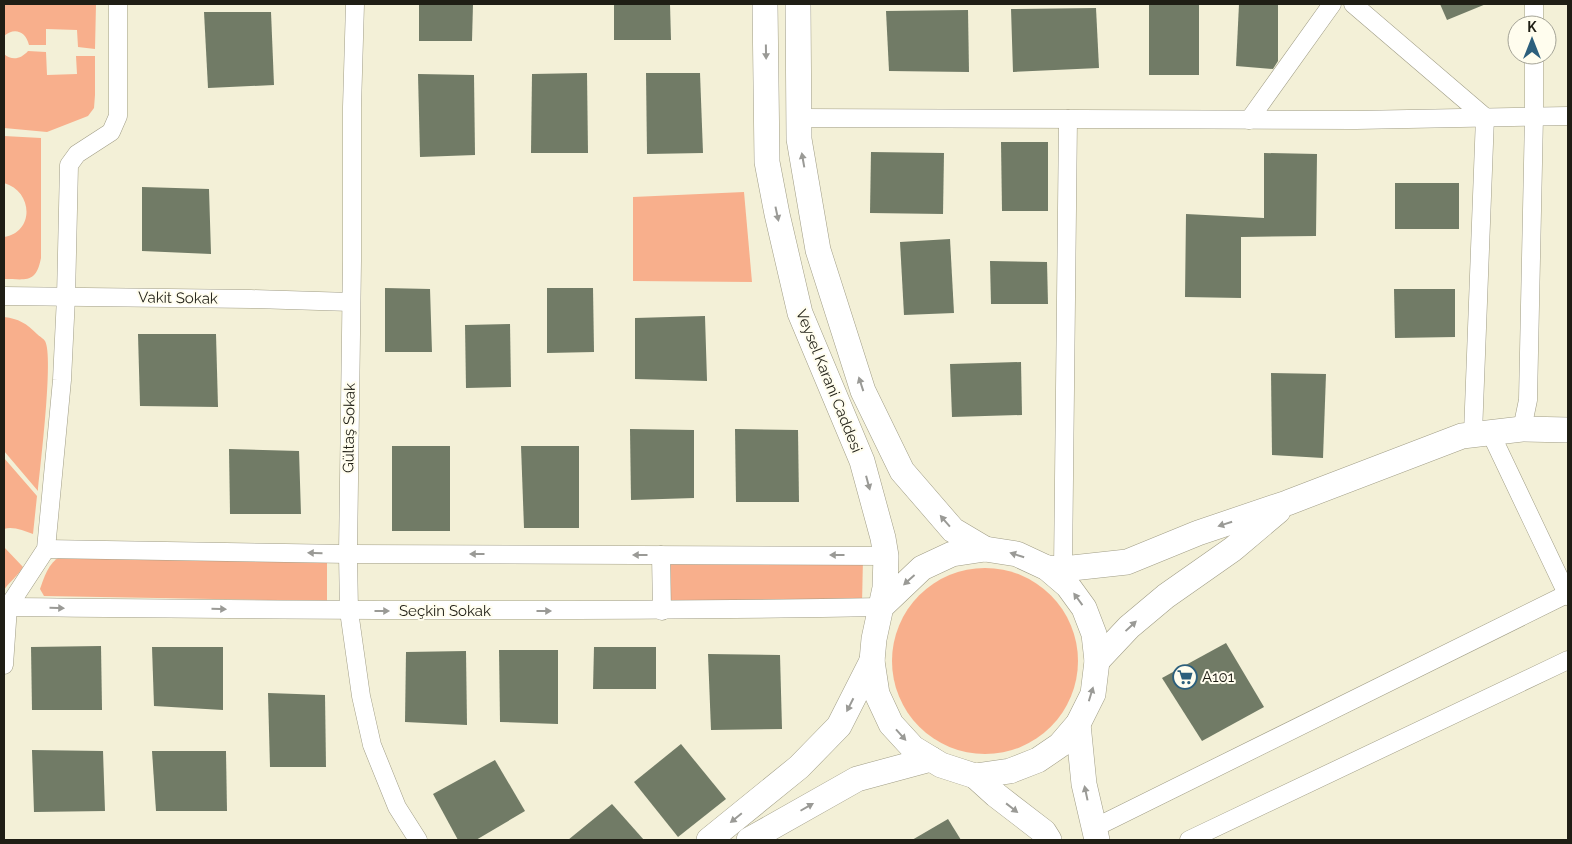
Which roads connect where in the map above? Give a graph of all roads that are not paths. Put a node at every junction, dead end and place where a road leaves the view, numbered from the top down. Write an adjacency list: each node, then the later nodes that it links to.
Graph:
1 (118, 4): 15 (street)
2 (355, 4): 16 (street, Gültaş Sokak)
3 (765, 4): 25 (main road, Veysel Karani Caddesi, one-way to 25)
4 (798, 4): 11 (main road, Veysel Karani Caddesi)
5 (1332, 4): 13 (street)
6 (1353, 4): 10 (street)
7 (1534, 65): 8 (street)
8 (1534, 116): 9 (street); 10 (street); 17 (street)
9 (1568, 116)
10 (1485, 117): 13 (street); 19 (street)
11 (799, 118): 12 (street); 22 (main road, Veysel Karani Caddesi, one-way to 11)
12 (1068, 119): 13 (street); 26 (street)
13 (1249, 120)
14 (4, 296): 15 (street, Vakit Sokak)
15 (66, 297): 16 (street, Vakit Sokak); 21 (street)
16 (352, 302): 23 (street, Gültaş Sokak)
17 (1522, 429): 18 (main road); 19 (main road)
18 (1568, 430)
19 (1482, 433): 20 (main road); 27 (street)
20 (1287, 503): 26 (main road, one-way to 26); 34 (main road, one-way to 20)
21 (46, 549): 23 (street, one-way to 21); 28 (street)
22 (985, 549): 26 (main road, one-way to 22); 29 (main road, one-way to 29)
23 (348, 554): 24 (street, one-way to 23); 30 (street, Gültaş Sokak)
24 (661, 555): 25 (street, one-way to 24); 31 (street)
25 (886, 556): 29 (main road, Veysel Karani Caddesi)
26 (1055, 569): 34 (main road, one-way to 26)
27 (1568, 595): 39 (street)
28 (8, 607): 30 (street, Seçkin Sokak, one-way to 30); 35 (street)
29 (881, 607): 31 (street, Seçkin Sokak); 33 (main road, Veysel Karani Caddesi)
30 (350, 611): 31 (street, Seçkin Sokak, one-way to 31); 40 (street, Gültaş Sokak)
31 (662, 611)
32 (1568, 660): 44 (street)
33 (872, 662): 37 (main road, one-way to 37); 41 (main road, one-way to 41)
34 (1097, 662): 36 (main road, one-way to 34)
35 (4, 665)
36 (1078, 724): 38 (main road); 39 (main road, one-way to 36)
37 (931, 759): 38 (main road); 42 (main road, one-way to 37)
38 (975, 776): 43 (main road, one-way to 43)
39 (1096, 834)
40 (418, 840)
41 (709, 840)
42 (749, 840)
43 (1048, 840)
44 (1189, 840)

